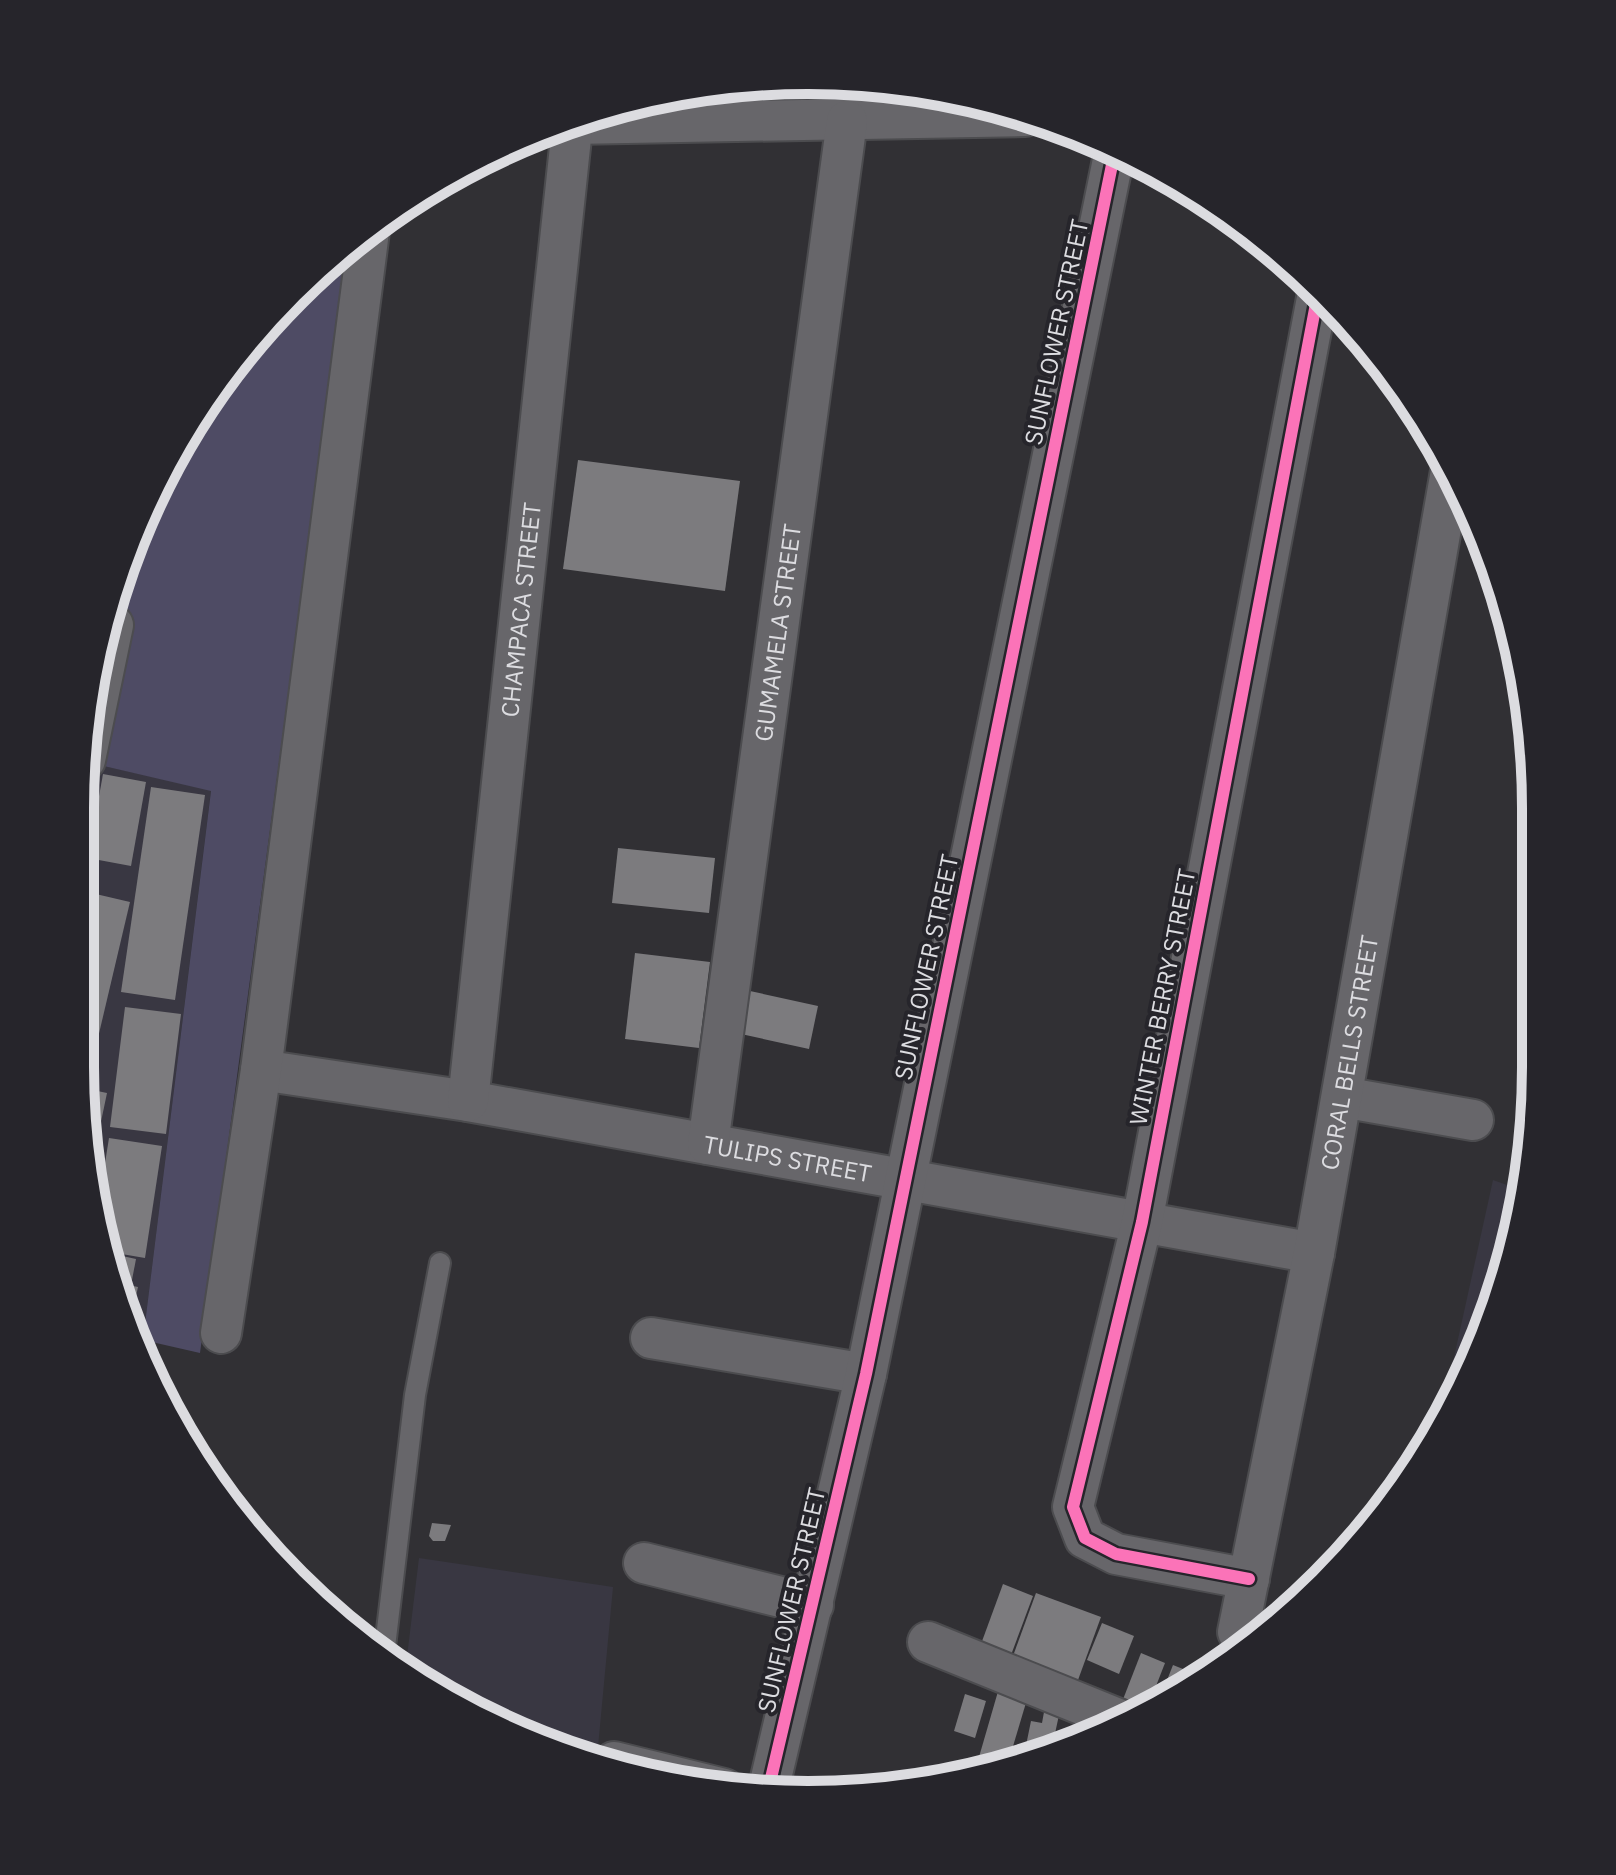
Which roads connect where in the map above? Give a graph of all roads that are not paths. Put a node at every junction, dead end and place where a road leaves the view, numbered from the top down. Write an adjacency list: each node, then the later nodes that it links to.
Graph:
1 (989, 117): 2 (street)
2 (847, 121): 3 (street); 13 (street, GUMAMELA STREET)
3 (611, 122)
4 (572, 134): 11 (street, CHAMPACA STREET)
5 (1112, 163): 14 (street, SUNFLOWER STREET)
6 (367, 247): 9 (street)
7 (1316, 306): 15 (street, WINTER BERRY STREET)
8 (1448, 491): 10 (street, CORAL BELLS STREET)
9 (261, 1070): 11 (street, TULIPS STREET); 18 (street)
10 (1342, 1097): 12 (street); 16 (street, CORAL BELLS STREET)
11 (468, 1101): 13 (street, TULIPS STREET)
12 (1473, 1120)
13 (708, 1144): 14 (street, TULIPS STREET)
14 (905, 1179): 15 (street, TULIPS STREET); 20 (street, SUNFLOWER STREET)
15 (1142, 1222): 16 (street, TULIPS STREET); 22 (street, WINTER BERRY STREET)
16 (1314, 1253): 22 (street, CORAL BELLS STREET)
17 (440, 1263): 25 (lane)
18 (221, 1333)
19 (651, 1338): 20 (street)
20 (866, 1374): 23 (street, SUNFLOWER STREET)
21 (644, 1563): 23 (street)
22 (1249, 1579): 24 (street, CORAL BELLS STREET)
23 (813, 1605): 28 (street, SUNFLOWER STREET)
24 (1238, 1632)
25 (386, 1642)
26 (928, 1642): 27 (street)
27 (1107, 1715)
28 (771, 1779)

